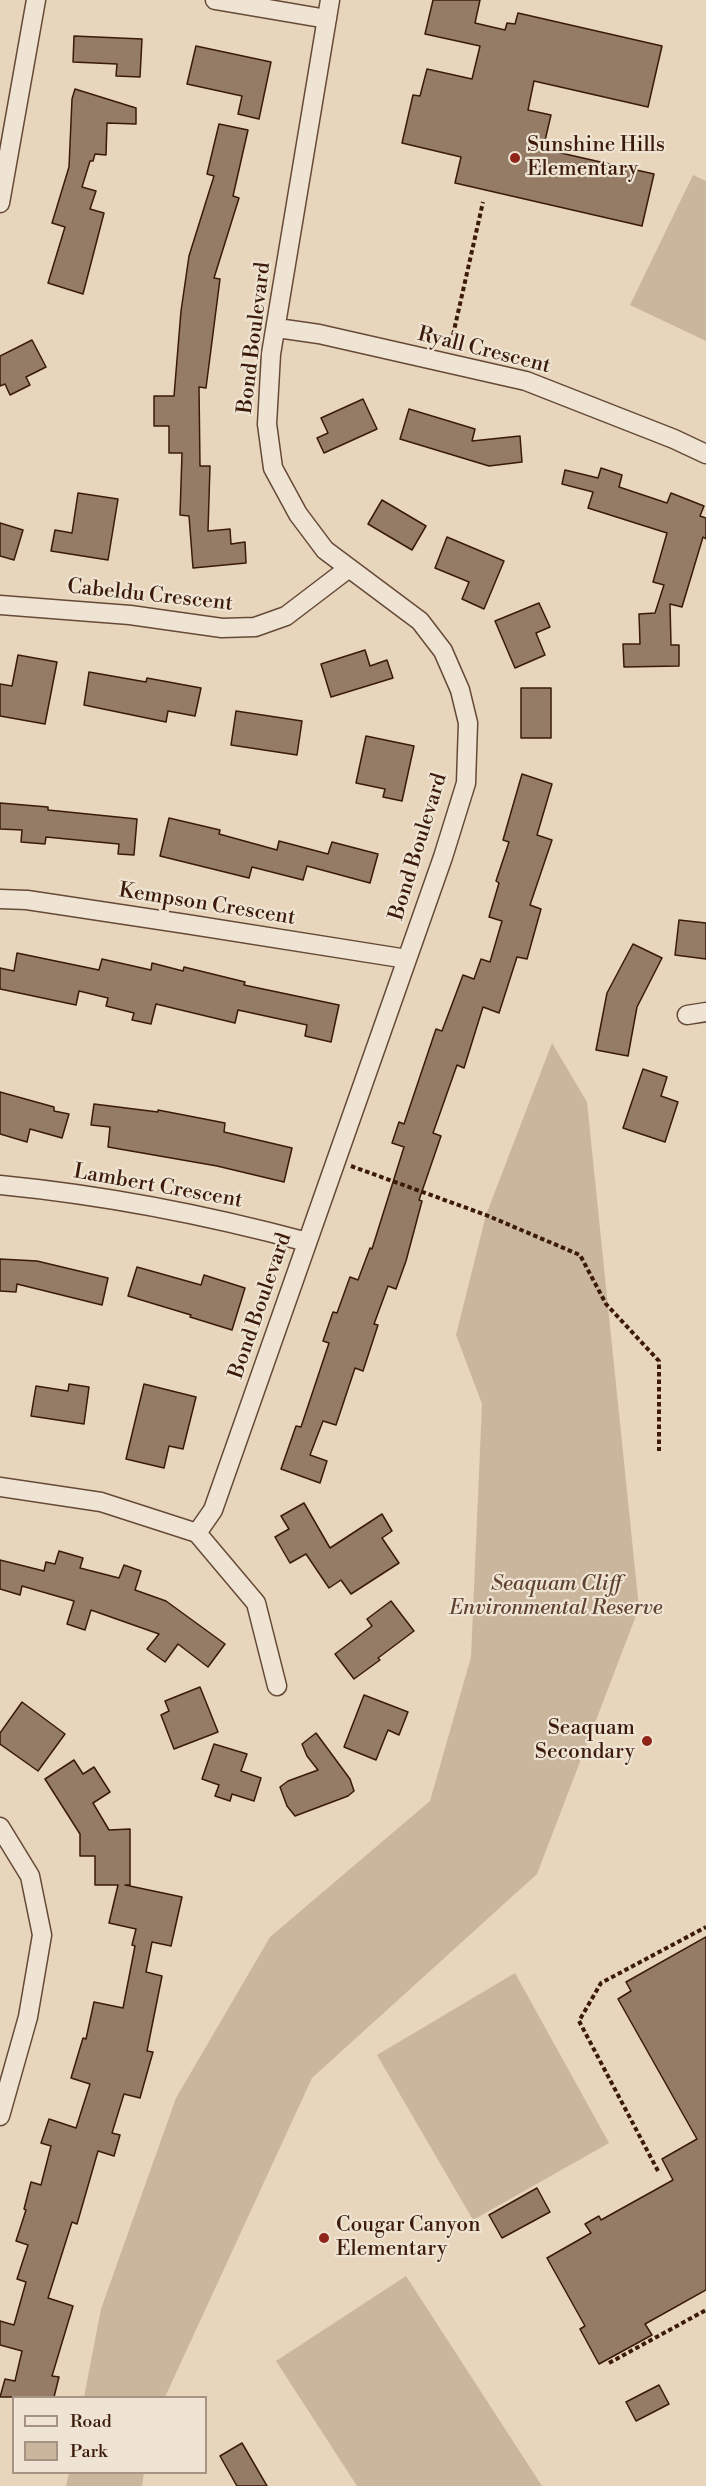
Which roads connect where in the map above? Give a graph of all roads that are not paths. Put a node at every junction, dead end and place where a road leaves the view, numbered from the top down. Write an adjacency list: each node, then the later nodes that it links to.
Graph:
1 (36, 0): 5 (street)
2 (215, 0): 4 (street)
3 (330, 0): 4 (street, Bond Boulevard)
4 (327, 19): 6 (street, Bond Boulevard)
5 (0, 203)
6 (277, 328): 7 (street, Ryall Crescent); 8 (street, Bond Boulevard)
7 (706, 454)
8 (350, 568): 9 (street, Cabeldu Crescent); 11 (street, Bond Boulevard)
9 (0, 605)
10 (0, 899): 11 (street, Kempson Crescent)
11 (407, 959): 15 (street, Bond Boulevard)
12 (706, 1011): 13 (street)
13 (687, 1015)
14 (0, 1185): 15 (street, Lambert Crescent)
15 (307, 1242): 17 (street, Bond Boulevard)
16 (0, 1487): 17 (street)
17 (197, 1533): 18 (street)
18 (277, 1686)
19 (0, 1827): 20 (street)
20 (0, 2116)

